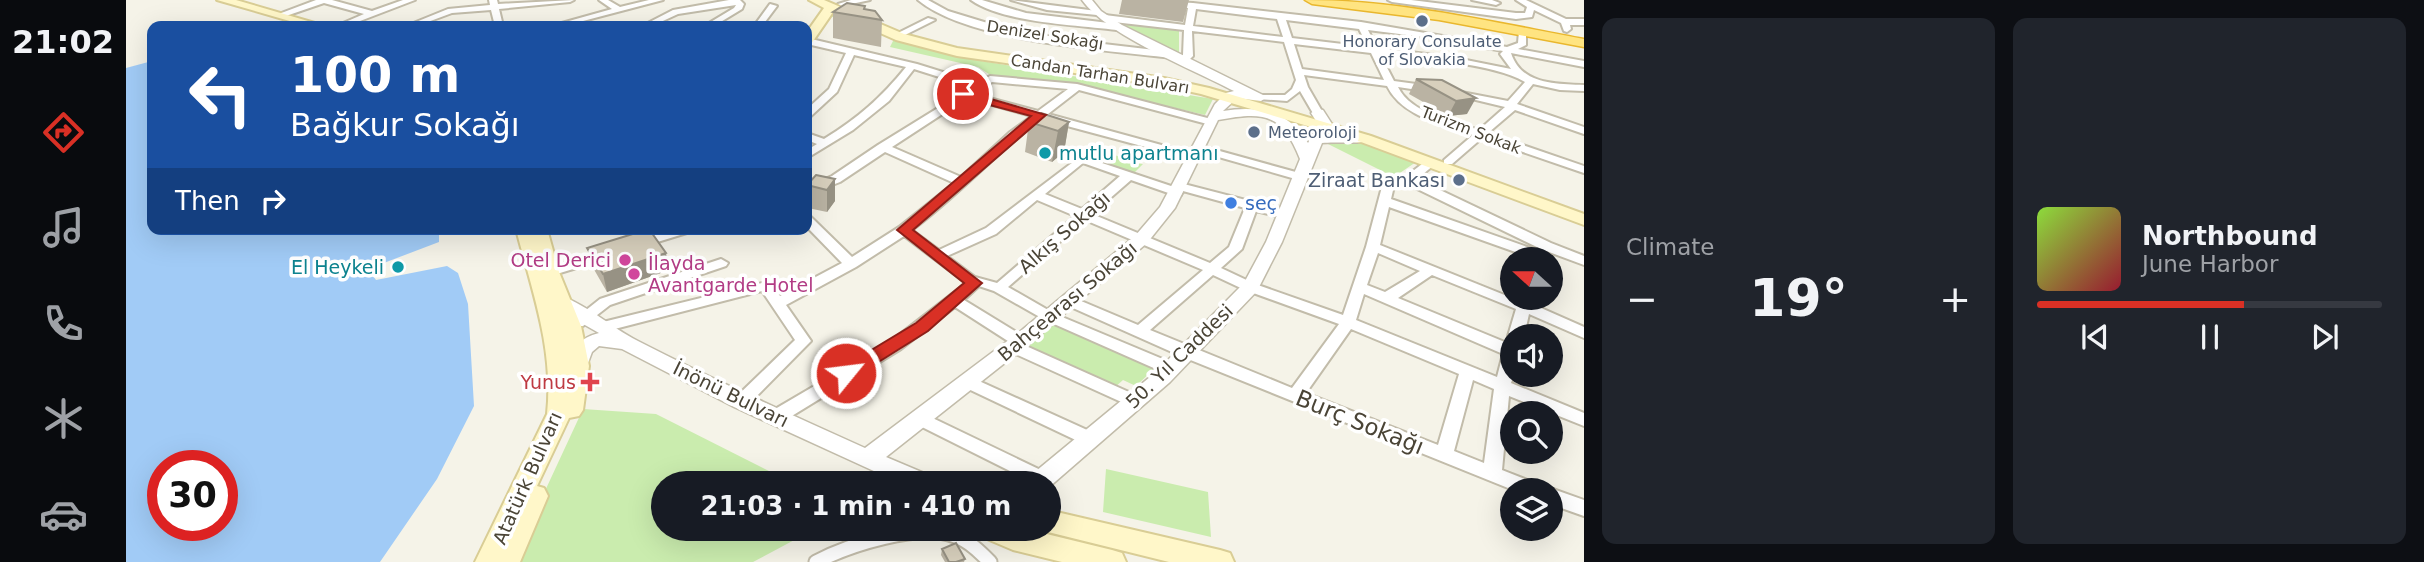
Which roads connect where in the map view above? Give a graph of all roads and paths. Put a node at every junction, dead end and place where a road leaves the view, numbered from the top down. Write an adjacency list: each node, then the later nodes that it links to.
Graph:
1 (223, 0): 32 (main road)
2 (324, 0): 31 (street); 32 (street)
3 (390, 0): 25 (street)
4 (411, 0): 25 (street)
5 (570, 0): 26 (street)
6 (603, 0): 30 (street)
7 (659, 0): 30 (street)
8 (866, 0): 22 (street)
9 (922, 0): 54 (street, Denizel Sokağı)
10 (975, 0): 34 (street)
11 (1015, 0): 35 (street)
12 (1087, 0): 35 (street)
13 (1147, 0): 27 (street)
14 (1312, 0): 51 (highway)
15 (1324, 0): 55 (highway)
16 (1348, 0): 55 (highway)
17 (1361, 0): 48 (highway)
18 (1392, 0): 23 (street)
19 (1476, 0): 24 (street)
20 (1520, 0): 29 (street)
21 (736, 1): 42 (street); 43 (street)
22 (827, 2): 45 (main road); 52 (main road); 53 (main road, Candan Tarhan Bulvarı); 77 (main road, Candan Tarhan Bulvarı)
23 (1427, 2): 29 (street)
24 (1496, 2): 29 (street)
25 (402, 3): 31 (street)
26 (493, 3): 39 (street); 40 (street)
27 (1193, 5): 33 (street); 50 (street)
28 (773, 6): 44 (street)
29 (1532, 8): 48 (street)
30 (618, 10): 41 (street)
31 (372, 14): 38 (street)
32 (280, 15): 37 (main road)
33 (1280, 15): 47 (street); 56 (street)
34 (1038, 16): 49 (street); 54 (street)
35 (1101, 16): 49 (street); 50 (street)
36 (931, 20): 53 (street)
37 (301, 21)
38 (353, 21)
39 (424, 21)
40 (498, 21)
41 (575, 21)
42 (655, 21)
43 (717, 21)
44 (762, 21)
45 (810, 21)
46 (1584, 22): 48 (street)
47 (1361, 25): 58 (street); 60 (street, Turizm Sokak)
48 (1566, 25): 55 (highway)
49 (1118, 27): 61 (street)
50 (1190, 28): 56 (street); 61 (street)
51 (1523, 31): 55 (highway); 58 (street)
52 (812, 33)
53 (902, 33): 77 (main road, Candan Tarhan Bulvarı)
54 (1014, 33): 61 (street, Denizel Sokağı)
55 (1584, 37)
56 (1287, 39): 60 (street); 65 (street)
57 (812, 42): 59 (street)
58 (1511, 48): 62 (street); 64 (street)
59 (851, 51): 63 (street); 79 (street)
60 (1376, 51): 64 (street); 67 (street, Turizm Sokak)
61 (1179, 57): 77 (street)
62 (1584, 64)
63 (912, 66): 68 (street); 85 (street)
64 (1517, 73): 66 (street)
65 (1300, 75): 67 (street); 75 (street); 81 (street)
66 (1531, 81): 70 (street); 78 (street)
67 (1388, 82): 72 (street); 83 (street, Turizm Sokak)
68 (978, 86): 69 (street); 74 (street)
69 (1077, 87): 77 (street); 80 (street)
70 (1560, 87): 71 (street); 76 (street)
71 (1584, 88)
72 (1437, 89)
73 (1449, 92): 78 (street)
74 (963, 94): 80 (street); 86 (street)
75 (1257, 96): 77 (main road, Candan Tarhan Bulvarı); 77 (street); 81 (main road, Candan Tarhan Bulvarı)
76 (1584, 96)
77 (1216, 99): 81 (main road, Candan Tarhan Bulvarı); 88 (street, Bahçearası Sokağı); 89 (street)
78 (1510, 106): 82 (street); 83 (street)
79 (812, 109)
80 (1040, 115): 88 (street); 96 (street)
81 (1319, 127): 89 (street, 50. Yıl Caddesi); 90 (main road, Candan Tarhan Bulvarı); 91 (main road, Candan Tarhan Bulvarı)
82 (1584, 131)
83 (1477, 134): 90 (street); 92 (street, Turizm Sokak)
84 (812, 138): 85 (street)
85 (824, 143): 87 (street)
86 (882, 147): 96 (street); 97 (street)
87 (812, 151)
88 (1196, 153): 94 (street); 98 (street, Bahçearası Sokağı)
89 (1306, 158): 94 (street, 50. Yıl Caddesi)
90 (1448, 162): 102 (main road, Candan Tarhan Bulvarı)
91 (1430, 163): 95 (street); 105 (main road, Candan Tarhan Bulvarı)
92 (1584, 170)
93 (1128, 176): 98 (street); 99 (street); 103 (street, Alkış Sokağı)
94 (1298, 176): 104 (street, 50. Yıl Caddesi)
95 (1409, 180): 100 (street); 114 (street)
96 (962, 182): 107 (street)
97 (812, 189)
98 (1178, 189): 101 (street); 111 (street, Bahçearası Sokağı)
99 (1037, 195): 103 (street); 115 (street)
100 (1385, 201): 112 (street); 113 (street)
101 (1252, 206): 104 (street); 120 (street)
102 (1584, 213)
103 (1085, 214): 111 (street); 126 (street, Alkış Sokağı)
104 (1284, 214): 124 (street, 50. Yıl Caddesi)
105 (1584, 220)
106 (812, 225): 119 (street)
107 (904, 230): 115 (street); 119 (street)
108 (528, 235): 133 (main road, Atatürk Bulvarı)
109 (540, 235): 122 (main road, Atatürk Bulvarı)
110 (666, 235): 122 (street)
111 (1141, 238): 120 (street); 130 (street, Bahçearası Sokağı)
112 (1373, 247): 121 (street); 125 (street)
113 (1522, 247)
114 (1530, 247)
115 (936, 256): 123 (street)
116 (1563, 257): 117 (street)
117 (1584, 261)
118 (722, 263): 133 (street)
119 (851, 264): 131 (street)
120 (1210, 269): 124 (street); 136 (street)
121 (1431, 270): 127 (street); 128 (street)
122 (550, 272): 133 (main road, Atatürk Bulvarı)
123 (974, 283): 126 (street); 129 (street)
124 (1250, 287): 135 (street); 141 (street, 50. Yıl Caddesi)
125 (1360, 287): 128 (street); 135 (street)
126 (999, 288): 134 (street)
127 (1500, 293)
128 (1387, 299): 140 (street)
129 (954, 300): 139 (street); 150 (street)
130 (1069, 301): 134 (street, Bahçearası Sokağı); 136 (street, Burç Sokağı)
131 (778, 303): 133 (street); 149 (street)
132 (1540, 310): 137 (street)
133 (571, 317): 138 (street, İnönü Bulvarı); 142 (main road, Atatürk Bulvarı); 167 (main road, Atatürk Bulvarı)
134 (1050, 317): 139 (street, Bahçearası Sokağı); 143 (street)
135 (1348, 322): 144 (street); 147 (street)
136 (1139, 332): 141 (street, Burç Sokağı)
137 (1584, 334)
138 (629, 345): 142 (street); 149 (street, İnönü Bulvarı)
139 (1018, 345): 145 (street, Bahçearası Sokağı); 148 (street)
140 (1500, 346)
141 (1188, 353): 143 (street, 50. Yıl Caddesi); 147 (street, Burç Sokağı)
142 (579, 366): 168 (main road, Atatürk Bulvarı)
143 (1171, 369): 148 (street, 50. Yıl Caddesi)
144 (1467, 373): 146 (street); 154 (street)
145 (968, 382): 151 (street, Bahçearası Sokağı); 153 (street)
146 (1502, 388): 152 (street); 159 (street)
147 (1295, 396): 154 (street, Burç Sokağı)
148 (1134, 401): 153 (street, 50. Yıl Caddesi)
149 (741, 402): 150 (street, İnönü Bulvarı)
150 (776, 417): 155 (street, İnönü Bulvarı)
151 (920, 418): 155 (street, Bahçearası Sokağı); 157 (street)
152 (1584, 420)
153 (1090, 439): 158 (street, 50. Yıl Caddesi)
154 (1444, 456): 159 (street, Burç Sokağı)
155 (868, 458): 156 (street, İnönü Bulvarı)
156 (897, 471)
157 (1021, 471)
158 (1052, 471)
159 (1492, 475): 160 (street, Burç Sokağı)
160 (1500, 478)
161 (1563, 501): 162 (street)
162 (1584, 508)
163 (1061, 524): 171 (main road)
164 (872, 541): 169 (street)
165 (969, 541): 166 (street)
166 (987, 548): 170 (main road)
167 (489, 562)
168 (506, 562)
169 (816, 562)
170 (1112, 562)
171 (1220, 562)

